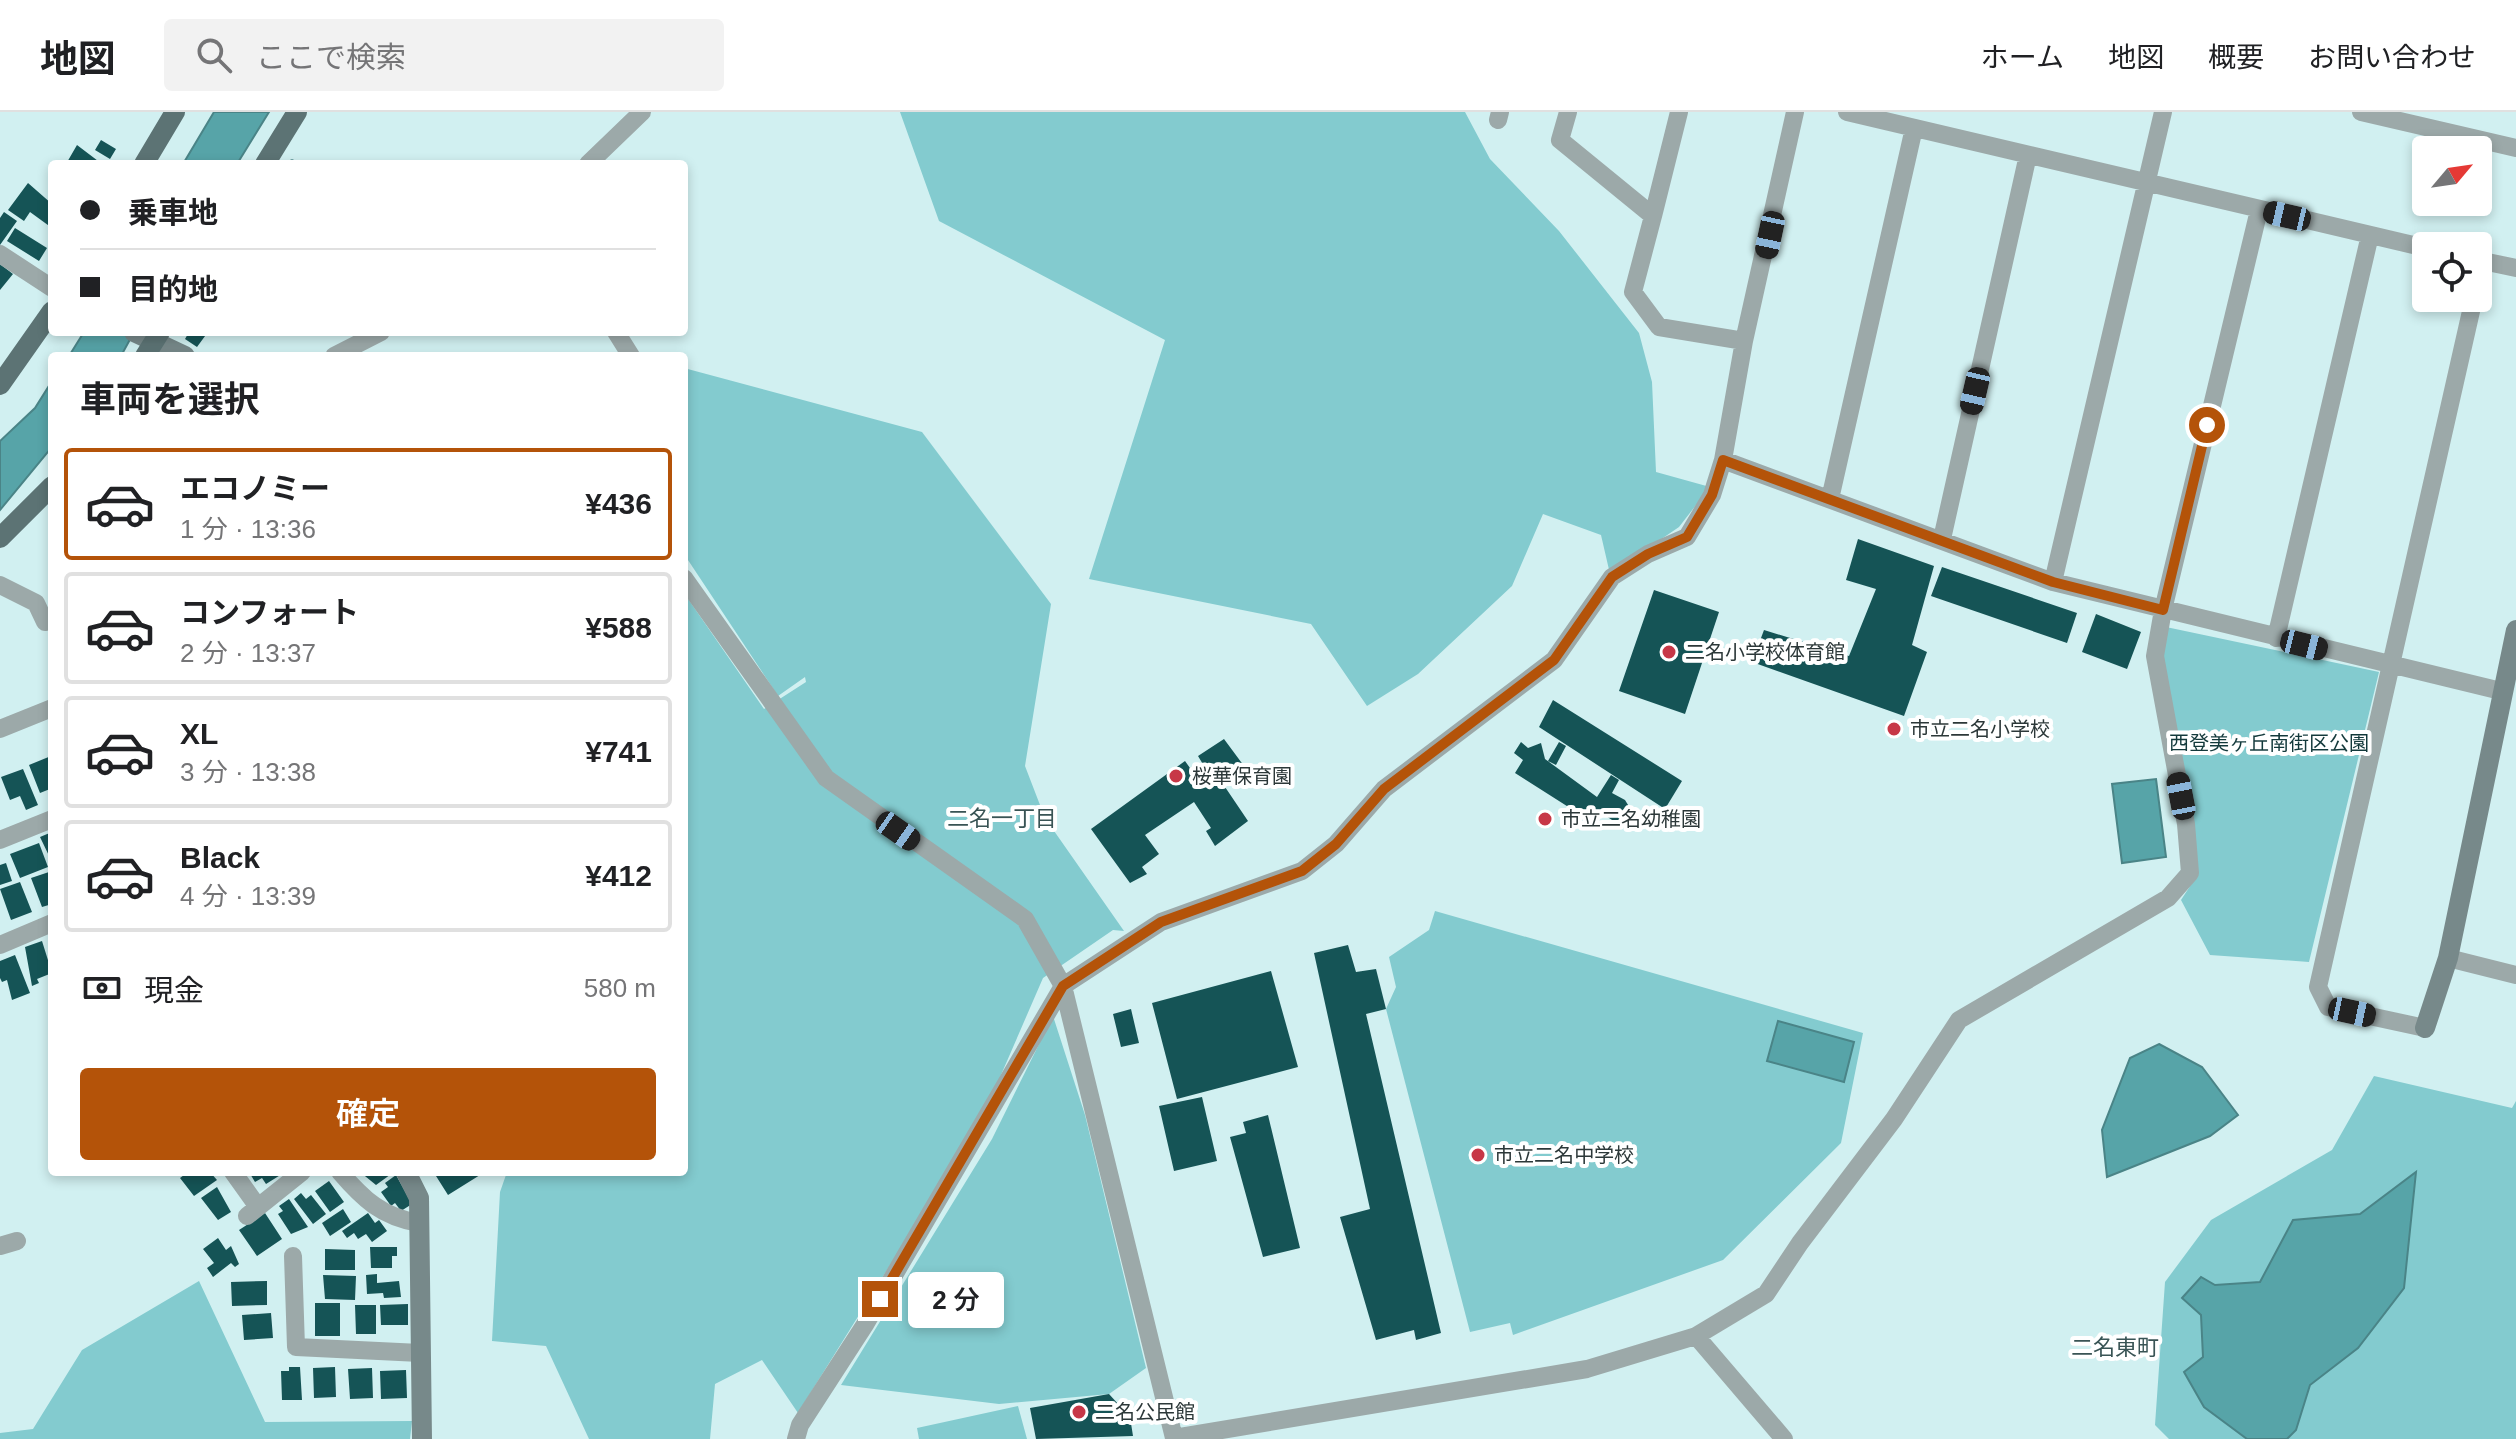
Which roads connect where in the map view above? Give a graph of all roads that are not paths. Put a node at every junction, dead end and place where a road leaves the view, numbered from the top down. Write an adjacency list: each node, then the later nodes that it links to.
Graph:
1 (175, 112): 13 (main road)
2 (297, 112): 14 (main road)
3 (642, 112): 15 (street)
4 (1568, 112): 18 (street)
5 (1679, 112): 18 (street)
6 (1795, 112): 29 (street)
7 (1847, 112): 10 (street)
8 (2163, 112): 16 (street)
9 (2361, 112): 11 (street)
10 (1914, 128): 12 (street); 35 (street)
11 (2516, 148)
12 (2028, 155): 16 (street); 37 (street)
13 (146, 160)
14 (267, 160)
15 (592, 160)
16 (2144, 181): 17 (street); 38 (street)
17 (2259, 210): 19 (street); 41 (street)
18 (1653, 216): 29 (street)
19 (2370, 235): 20 (street); 44 (street)
20 (2412, 245)
21 (0, 254): 24 (street)
22 (2492, 267): 23 (street)
23 (2516, 268)
24 (48, 285)
25 (2471, 312): 45 (street)
26 (48, 317): 32 (main road)
27 (373, 336): 31 (street)
28 (147, 340): 30 (street)
29 (1744, 341): 33 (street)
30 (176, 352)
31 (342, 352)
32 (0, 385)
33 (1723, 460): 35 (street); 55 (street)
34 (48, 490): 36 (main road)
35 (1830, 499): 37 (street)
36 (0, 538)
37 (1942, 539): 38 (street)
38 (2053, 582): 41 (street)
39 (688, 584): 55 (street)
40 (0, 585): 42 (street)
41 (2163, 610): 44 (street); 63 (street)
42 (48, 621)
43 (2516, 630): 46 (street)
44 (2276, 638): 45 (street)
45 (2390, 666): 46 (street); 56 (street)
46 (2501, 691): 53 (street)
47 (48, 710): 48 (street)
48 (0, 729)
49 (48, 821): 50 (street)
50 (0, 840)
51 (48, 925): 52 (street)
52 (0, 945)
53 (2448, 958): 54 (street); 56 (street)
54 (2516, 975)
55 (1063, 986): 63 (street); 66 (street)
56 (2425, 1028)
57 (235, 1176): 58 (street)
58 (297, 1176)
59 (343, 1176): 61 (street)
60 (408, 1176): 61 (street)
61 (419, 1223): 64 (street)
62 (293, 1256): 64 (street)
63 (1696, 1336): 67 (street)
64 (420, 1353): 65 (street)
65 (422, 1439)
66 (796, 1439)
67 (1784, 1439)

